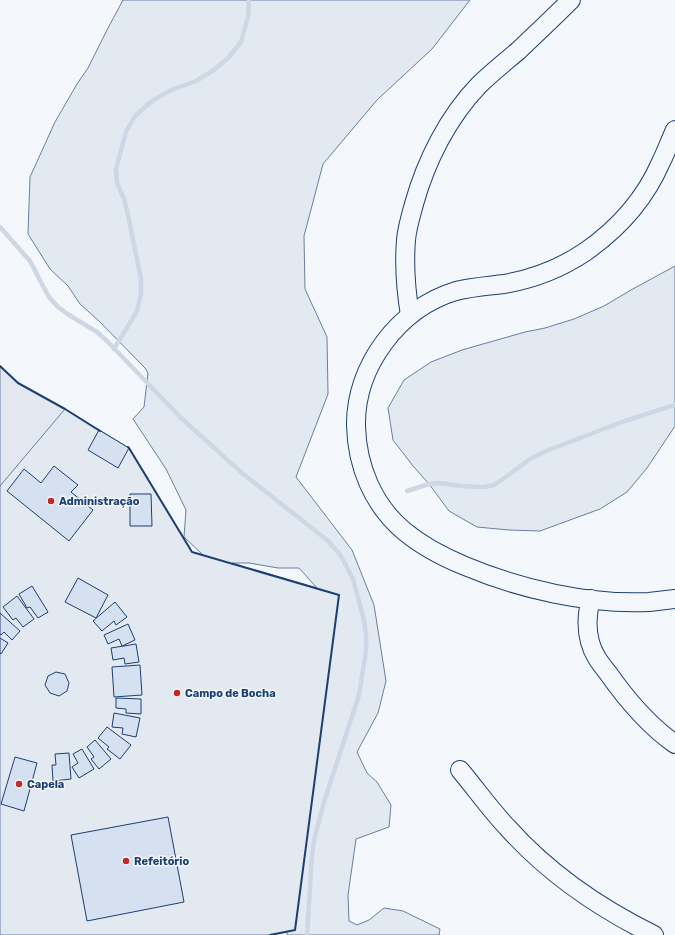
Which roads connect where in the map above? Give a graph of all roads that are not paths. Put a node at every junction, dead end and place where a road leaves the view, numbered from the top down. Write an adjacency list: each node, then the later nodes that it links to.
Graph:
1 (571, 0): 3 (street)
2 (675, 130): 3 (street)
3 (410, 315): 4 (street)
4 (591, 599): 5 (street); 6 (street)
5 (675, 600)
6 (675, 744)
7 (460, 770): 8 (street)
8 (654, 935)

